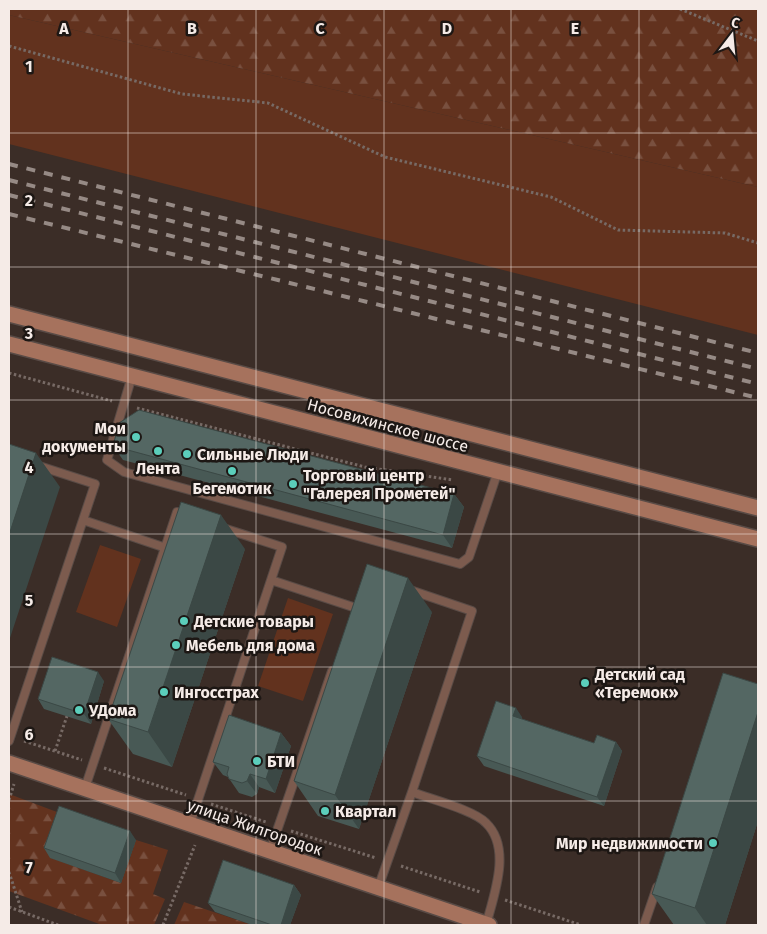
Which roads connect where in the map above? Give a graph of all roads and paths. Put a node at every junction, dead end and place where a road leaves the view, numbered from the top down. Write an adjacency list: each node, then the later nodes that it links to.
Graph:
1 (680, 9): 2 (path)
2 (758, 41)
3 (9, 46): 4 (path)
4 (758, 243)
5 (9, 314): 13 (main road, Носовихинское шоссе)
6 (9, 344): 8 (main road, Носовихинское шоссе)
7 (9, 373): 9 (path)
8 (132, 376): 9 (lane); 11 (main road, Носовихинское шоссе)
9 (124, 404): 11 (lane); 12 (path)
10 (35, 464): 15 (lane)
11 (498, 471): 17 (main road, Носовихинское шоссе)
12 (463, 481)
13 (758, 508)
14 (195, 518): 18 (lane)
15 (83, 520): 18 (lane); 24 (lane)
16 (212, 524): 19 (lane)
17 (758, 539)
18 (166, 548): 27 (lane)
19 (271, 580): 21 (lane); 32 (lane)
20 (400, 587): 30 (lane)
21 (350, 616)
22 (335, 662): 34 (lane)
23 (67, 716): 25 (path)
24 (10, 738): 25 (path)
25 (55, 751): 27 (path)
26 (9, 763): 29 (main road, улица Жилгородок)
27 (93, 764): 29 (lane); 32 (path)
28 (14, 784): 31 (path)
29 (85, 788): 33 (main road, улица Жилгородок)
30 (412, 792): 37 (lane); 41 (lane)
31 (9, 800)
32 (199, 800): 33 (lane); 34 (path)
33 (190, 824): 36 (main road, улица Жилгородок)
34 (278, 826): 36 (lane); 37 (path)
35 (195, 845): 45 (path)
36 (270, 851): 40 (main road, улица Жилгородок)
37 (387, 862): 40 (lane); 41 (path)
38 (9, 872): 43 (path)
39 (660, 879): 48 (lane)
40 (378, 888): 46 (main road, улица Жилгородок)
41 (493, 896): 46 (lane); 47 (path)
42 (9, 907): 43 (path)
43 (22, 912): 44 (path)
44 (58, 925)
45 (163, 925)
46 (487, 925)
47 (581, 925)
48 (644, 925)

